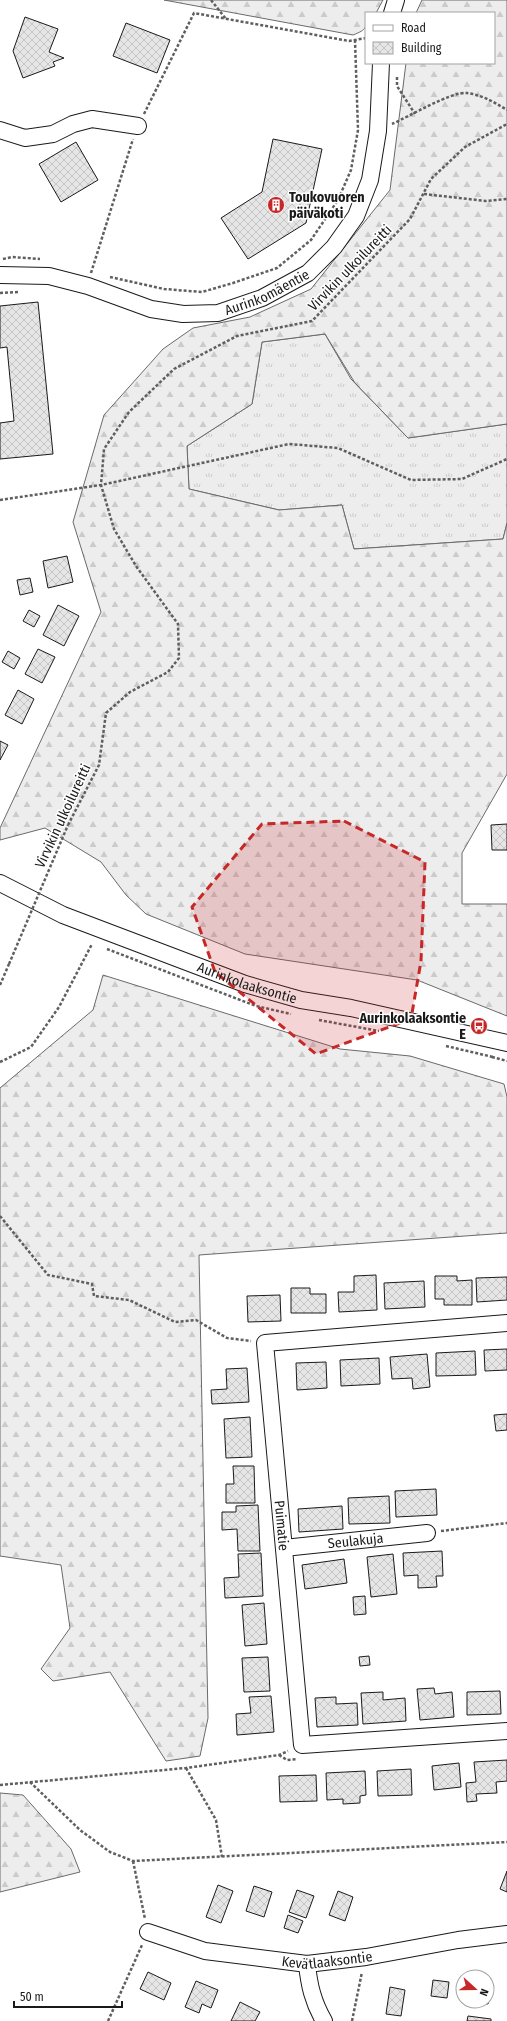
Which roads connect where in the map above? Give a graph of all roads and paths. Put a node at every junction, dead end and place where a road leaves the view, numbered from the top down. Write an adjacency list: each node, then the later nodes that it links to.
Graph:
1 (211, 0): 4 (path)
2 (396, 0): 3 (street)
3 (392, 12)
4 (226, 19): 6 (path); 12 (path)
5 (365, 38): 6 (path)
6 (355, 40): 22 (path)
7 (381, 64): 14 (street, Aurinkomäentie)
8 (397, 74): 10 (path)
9 (507, 110): 10 (path)
10 (415, 114): 14 (path)
11 (507, 124): 15 (path, Virvikin ulkoilureitti)
12 (138, 126): 13 (street); 23 (path)
13 (0, 130)
14 (378, 131): 23 (street, Aurinkomäentie)
15 (424, 194): 16 (path); 27 (path, Virvikin ulkoilureitti)
16 (507, 199)
17 (0, 259): 18 (path)
18 (45, 260)
19 (84, 270): 23 (path)
20 (98, 274): 23 (path)
21 (0, 275): 23 (street, Aurinkomäentie)
22 (106, 276)
23 (90, 280)
24 (26, 291): 25 (path)
25 (0, 293)
26 (507, 459): 27 (path)
27 (101, 485): 28 (path); 31 (path, Virvikin ulkoilureitti, bridge)
28 (0, 500)
29 (0, 883): 32 (street, Aurinkolaaksontie)
30 (92, 944): 33 (path)
31 (0, 986)
32 (507, 1043)
33 (0, 1062)
34 (0, 1216): 36 (path)
35 (507, 1323): 36 (street)
36 (265, 1343): 39 (street, Puimatie)
37 (507, 1523): 38 (path)
38 (427, 1533): 39 (street, Seulakuja)
39 (284, 1548): 41 (street, Puimatie)
40 (507, 1731): 41 (street)
41 (302, 1745): 42 (path)
42 (186, 1768): 43 (path); 46 (path)
43 (30, 1782): 44 (path); 47 (path)
44 (0, 1785)
45 (507, 1842): 46 (path)
46 (222, 1857): 47 (path)
47 (133, 1861): 48 (path)
48 (148, 1932): 51 (street, Kevätlaaksontie); 52 (path)
49 (507, 1934): 50 (street, Kevätlaaksontie)
50 (362, 1957): 51 (street, Kevätlaaksontie); 54 (path)
51 (307, 1964): 53 (street)
52 (108, 2021)
53 (324, 2021)
54 (352, 2021)

